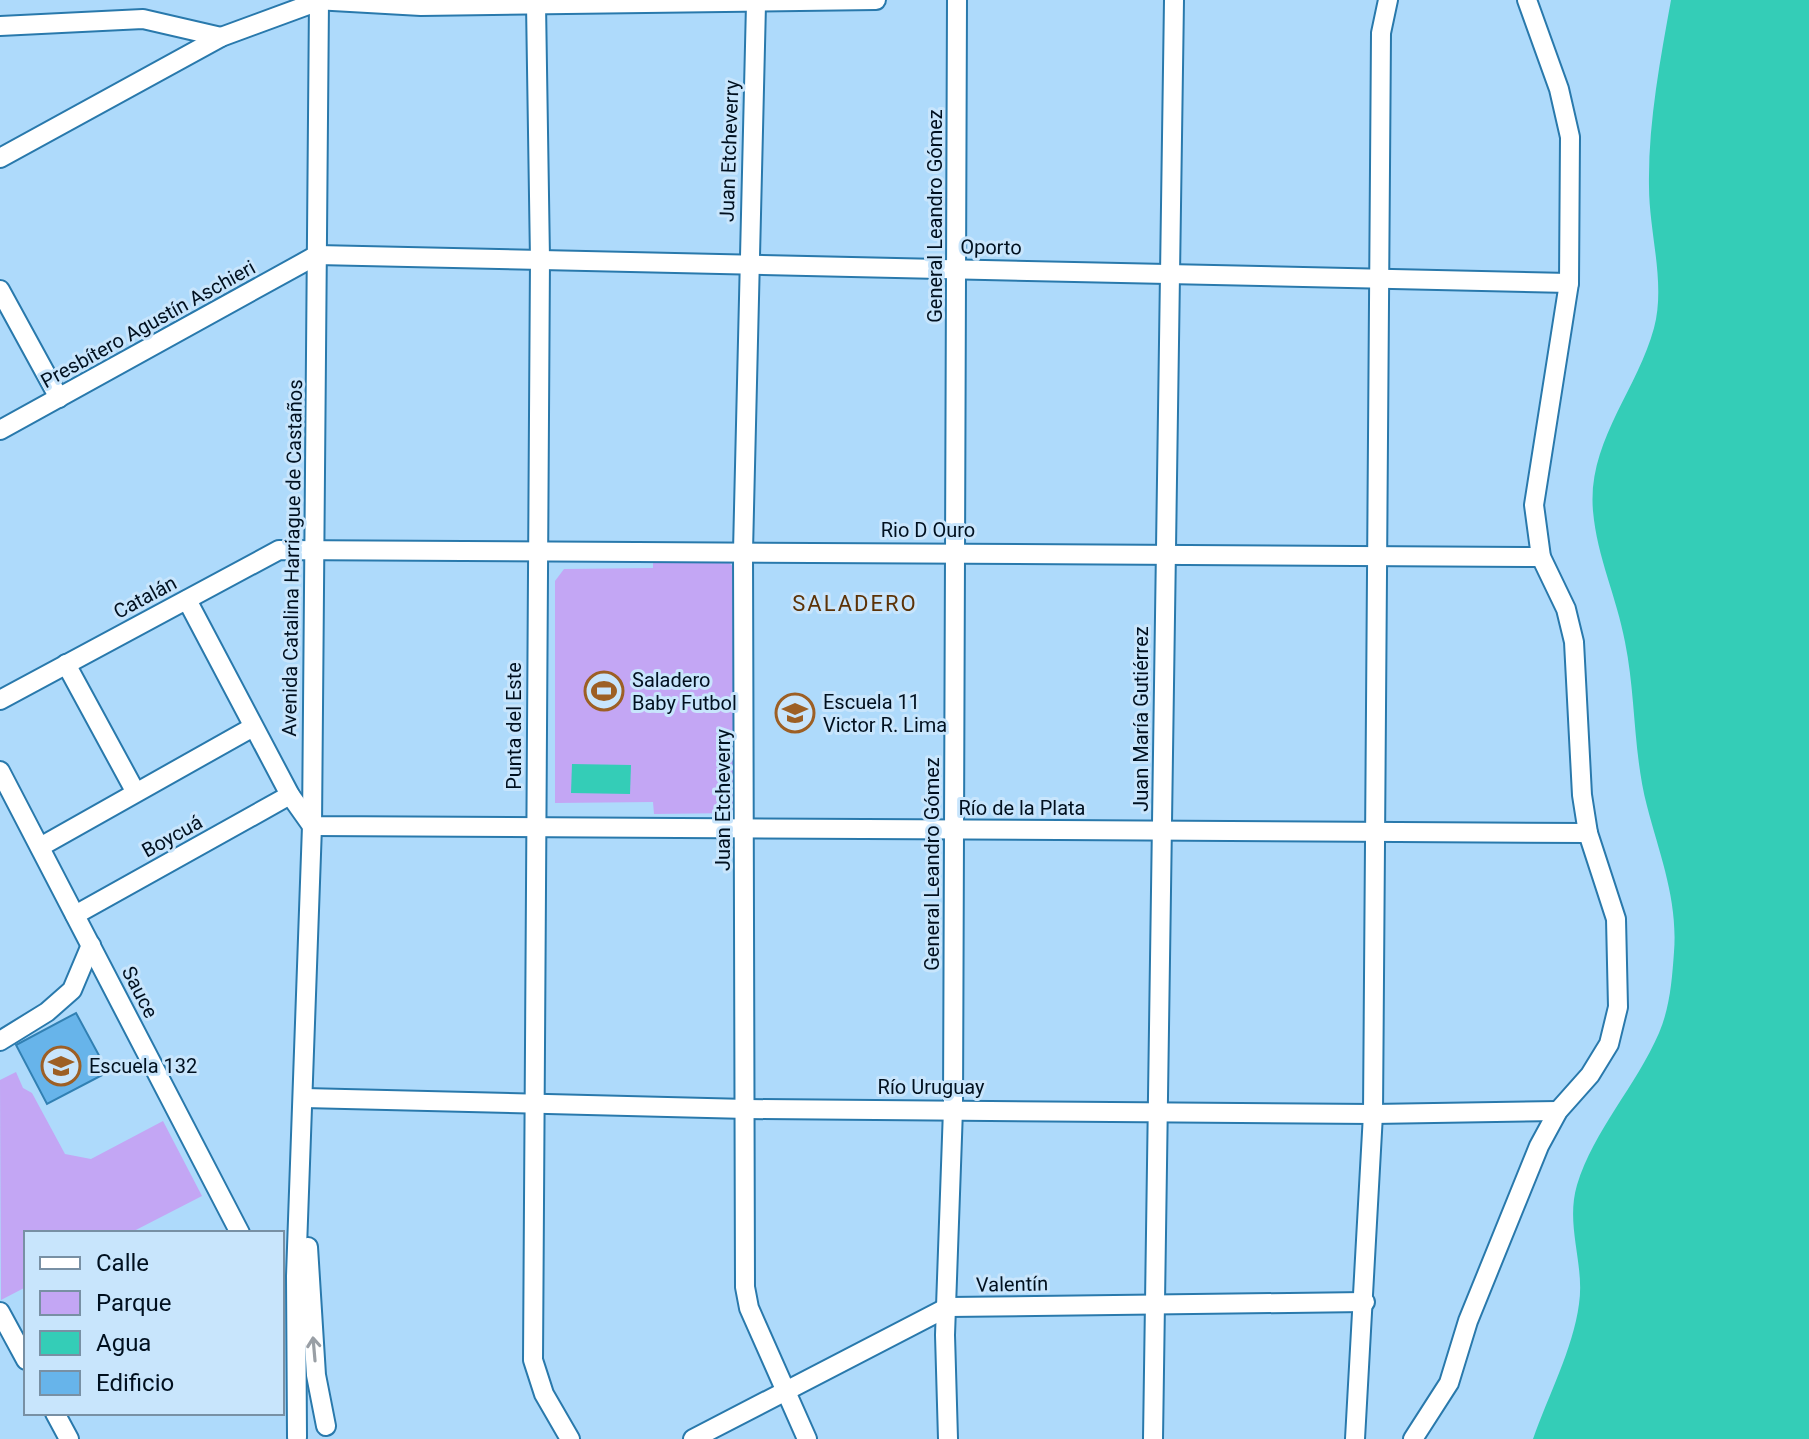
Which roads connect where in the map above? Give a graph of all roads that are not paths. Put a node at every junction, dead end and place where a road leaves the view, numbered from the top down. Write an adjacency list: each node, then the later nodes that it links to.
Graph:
1 (318, 0): 8 (street); 10 (street); 12 (street, Avenida Catalina Harriague de Castaños)
2 (876, 0): 7 (street)
3 (957, 0): 15 (street, General Leandro Gómez)
4 (1174, 0): 16 (street, Juan María Gutiérrez)
5 (1388, 0): 17 (street)
6 (1527, 0): 18 (street)
7 (763, 2): 8 (street); 14 (street, Juan Etcheverry)
8 (536, 4): 13 (street, Punta del Este)
9 (0, 26): 10 (street)
10 (221, 37): 11 (street)
11 (0, 158)
12 (317, 255): 13 (street, Oporto); 20 (street, Presbítero Agustín Aschieri); 22 (street, Avenida Catalina Harriague de Castaños)
13 (540, 259): 14 (street, Oporto); 23 (street, Punta del Este)
14 (747, 264): 15 (street, Oporto); 24 (street, Juan Etcheverry)
15 (957, 269): 16 (street, Oporto); 25 (street, General Leandro Gómez)
16 (1170, 274): 17 (street, Oporto); 26 (street, Juan María Gutiérrez)
17 (1377, 279): 18 (street, Oporto); 27 (street)
18 (1569, 283): 28 (street)
19 (0, 290): 20 (street)
20 (59, 398): 21 (street, Presbítero Agustín Aschieri)
21 (0, 430)
22 (314, 548): 23 (street, Rio D Ouro); 29 (street, Catalán); 36 (street, Avenida Catalina Harriague de Castaños)
23 (537, 549): 24 (street, Rio D Ouro); 37 (street, Punta del Este)
24 (743, 551): 25 (street, Rio D Ouro); 38 (street, Juan Etcheverry)
25 (955, 552): 26 (street, Rio D Ouro); 39 (street, General Leandro Gómez)
26 (1164, 554): 27 (street, Rio D Ouro); 40 (street, Juan María Gutiérrez)
27 (1375, 555): 28 (street, Rio D Ouro); 41 (street)
28 (1541, 557): 42 (street)
29 (187, 600): 30 (street, Catalán); 32 (street)
30 (66, 664): 31 (street, Catalán); 34 (street)
31 (0, 700)
32 (253, 727): 34 (street); 35 (street)
33 (0, 771): 43 (street, Sauce)
34 (135, 791): 43 (street)
35 (290, 795): 36 (street); 44 (street, Boycuá)
36 (312, 826): 37 (street, Río de la Plata); 48 (street, Avenida Catalina Harriague de Castaños)
37 (536, 827): 38 (street, Río de la Plata); 47 (street, Punta del Este)
38 (745, 828): 39 (street, Río de la Plata); 49 (street, Juan Etcheverry)
39 (955, 829): 40 (street, Río de la Plata); 50 (street, General Leandro Gómez)
40 (1162, 830): 41 (street, Río de la Plata); 52 (street, Juan María Gutiérrez)
41 (1374, 832): 42 (street, Río de la Plata); 53 (street)
42 (1588, 833): 51 (street)
43 (40, 847): 44 (street, Sauce)
44 (75, 915): 45 (street, Sauce)
45 (91, 945): 46 (street); 54 (street, Sauce)
46 (0, 1041)
47 (534, 1105): 48 (street, Río Uruguay); 49 (street, Río Uruguay); 66 (street, Punta del Este)
48 (304, 1107): 55 (street, Avenida Catalina Harriague de Castaños)
49 (747, 1109): 50 (street, Río Uruguay); 61 (street, Juan Etcheverry)
50 (953, 1109): 52 (street, Río Uruguay); 58 (street, General Leandro Gómez)
51 (1558, 1111): 53 (street, Río Uruguay); 72 (street)
52 (1160, 1112): 53 (street, Río Uruguay); 57 (street, Juan María Gutiérrez)
53 (1373, 1114): 56 (street)
54 (239, 1231)
55 (296, 1285): 63 (street, Avenida Catalina Harriague de Castaños, one-way to 55); 64 (street, Avenida Catalina Harriague de Castaños)
56 (1365, 1302): 57 (street, Valentín); 71 (street)
57 (1152, 1303): 58 (street, Valentín); 70 (street, Juan María Gutiérrez)
58 (948, 1307): 61 (street, Valentín); 69 (street, General Leandro Gómez)
59 (0, 1312): 60 (street)
60 (24, 1356)
61 (784, 1390): 67 (street, Valentín); 68 (street, Juan Etcheverry)
62 (56, 1415): 65 (street)
63 (329, 1432): 64 (street, Avenida Catalina Harriague de Castaños)
64 (297, 1438)
65 (69, 1439)
66 (570, 1439)
67 (693, 1439)
68 (807, 1439)
69 (948, 1439)
70 (1153, 1439)
71 (1355, 1439)
72 (1413, 1439)

